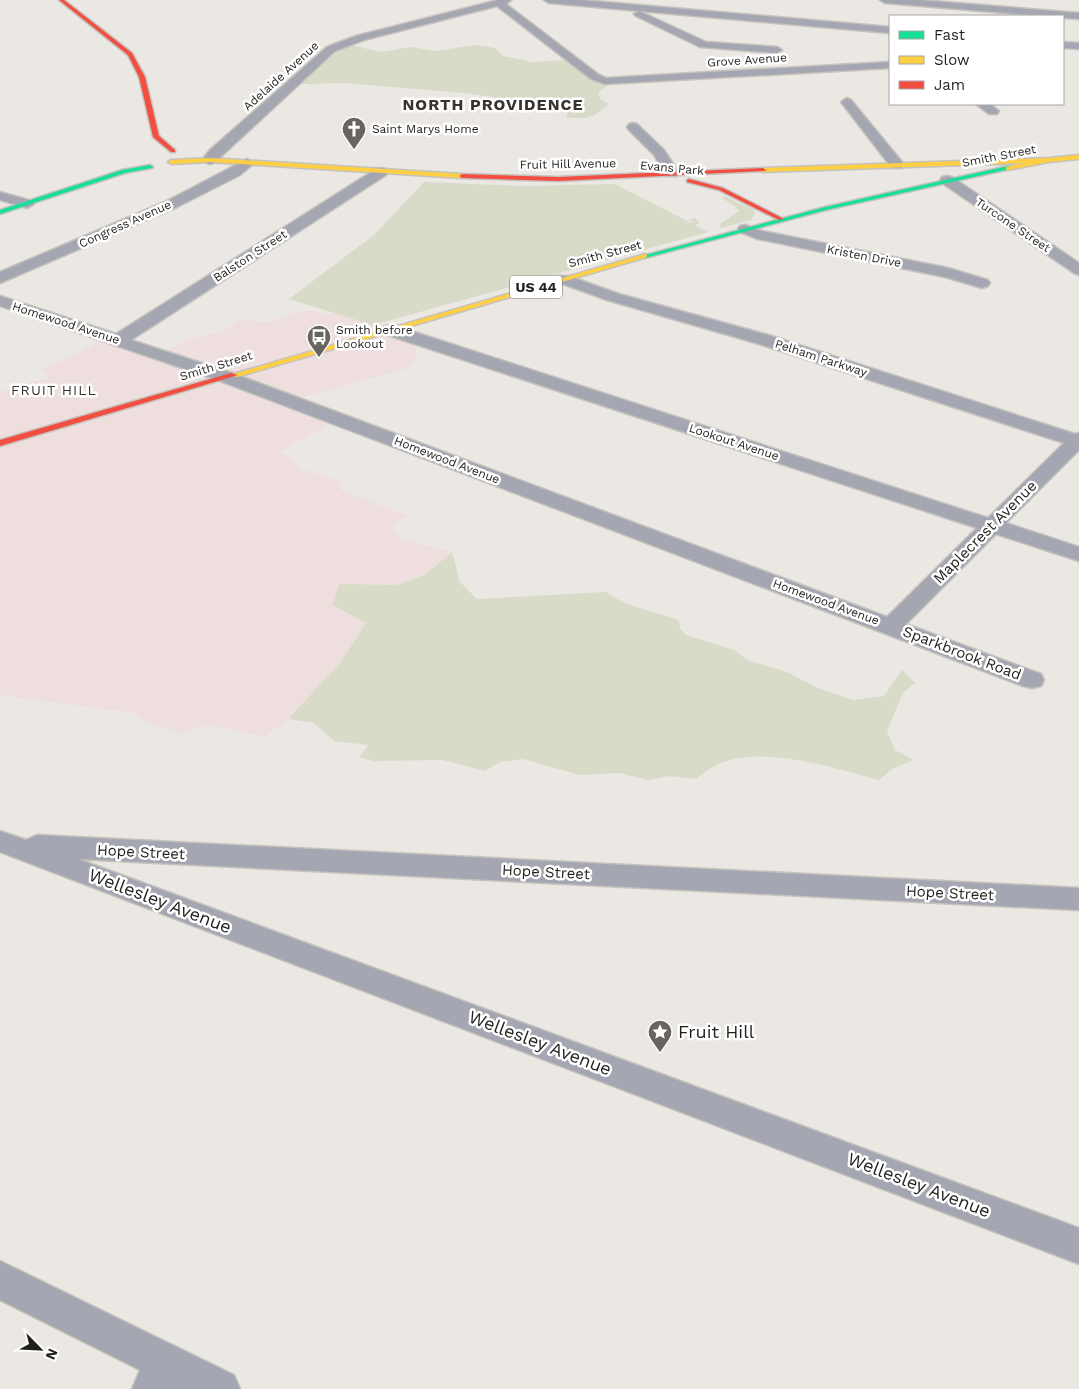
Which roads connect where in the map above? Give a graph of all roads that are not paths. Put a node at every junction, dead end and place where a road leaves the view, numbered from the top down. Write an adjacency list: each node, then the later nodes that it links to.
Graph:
1 (60, 0): 19 (main road, Fruit Hill Avenue)
2 (548, 0): 6 (street)
3 (885, 0): 5 (street)
4 (502, 2): 14 (street, Grove Avenue); 21 (street, Adelaide Avenue)
5 (988, 4): 7 (street)
6 (632, 7): 10 (street); 13 (street)
7 (1048, 15)
8 (1079, 16): 9 (street)
9 (1064, 18)
10 (889, 30)
11 (1064, 45): 12 (street)
12 (1079, 46)
13 (777, 50)
14 (889, 64)
15 (847, 102): 24 (street)
16 (984, 105): 17 (street)
17 (993, 111)
18 (633, 127): 28 (street)
19 (174, 156): 21 (main road, Fruit Hill Avenue); 25 (main road)
20 (1078, 158): 22 (main road, Smith Street / US 44)
21 (209, 160): 23 (main road, Fruit Hill Avenue)
22 (1048, 160): 24 (main road, Fruit Hill Avenue); 30 (main road, Smith Street / US 44)
23 (247, 163): 27 (main road, Fruit Hill Avenue); 39 (street, Congress Avenue)
24 (897, 164): 26 (main road, Fruit Hill Avenue)
25 (150, 166): 31 (main road); 31 (main road)
26 (734, 171): 28 (main road, Fruit Hill Avenue); 32 (main road, Evans Park)
27 (382, 172): 29 (main road, Fruit Hill Avenue); 44 (street, Balston Street)
28 (672, 173): 29 (main road, Fruit Hill Avenue)
29 (620, 177): 32 (main road, Evans Park)
30 (947, 180): 36 (main road, Smith Street / US 44); 38 (street, Turcone Street)
31 (88, 183): 34 (main road)
32 (721, 189): 36 (main road, Evans Park)
33 (0, 196): 34 (street)
34 (27, 204): 35 (main road)
35 (0, 212)
36 (782, 219): 37 (main road, Smith Street / US 44)
37 (745, 229): 40 (main road, Smith Street / US 44); 41 (street, Kristen Drive)
38 (1079, 270)
39 (0, 278)
40 (563, 280): 43 (main road, Smith Street / US 44); 46 (street, Pelham Parkway)
41 (982, 283)
42 (0, 301): 44 (street, Homewood Avenue)
43 (390, 330): 45 (main road, Smith Street / US 44); 48 (street, Lookout Avenue)
44 (119, 340): 45 (street, Homewood Avenue)
45 (226, 377): 47 (main road, Smith Street / US 44); 50 (street, Homewood Avenue)
46 (1078, 440): 48 (street, Maplecrest Avenue)
47 (0, 443)
48 (991, 526): 49 (street, Lookout Avenue); 50 (street, Maplecrest Avenue)
49 (1079, 554)
50 (891, 626): 51 (street, Sparkbrook Road)
51 (1032, 680)
52 (6, 843): 53 (street, Hope Street); 54 (street, Wellesley Avenue)
53 (1079, 899)
54 (1079, 1246)
55 (0, 1280): 56 (street)
56 (159, 1376): 57 (street)
57 (220, 1389)

